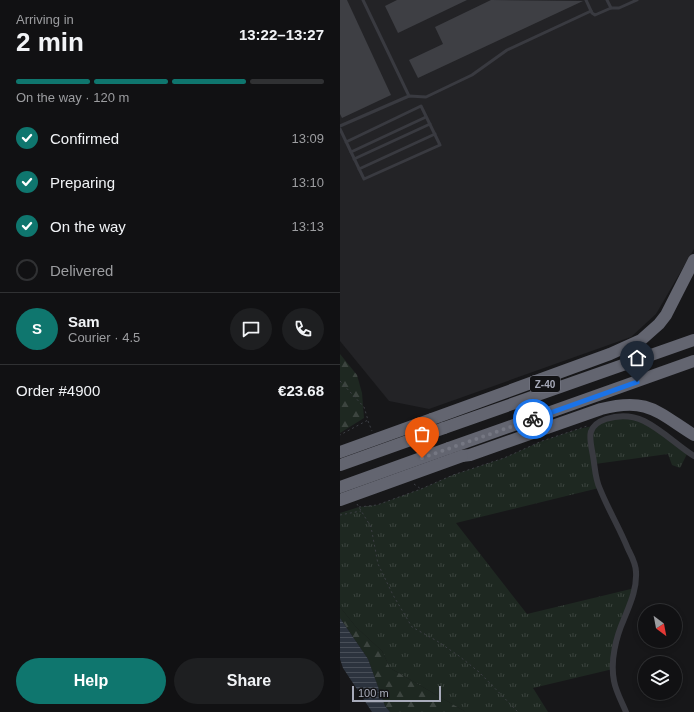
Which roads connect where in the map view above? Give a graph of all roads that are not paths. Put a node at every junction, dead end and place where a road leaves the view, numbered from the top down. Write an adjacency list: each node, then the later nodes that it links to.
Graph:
1 (363, 0): 7 (lane)
2 (586, 0): 6 (lane)
3 (608, 0): 5 (lane)
4 (637, 0): 5 (lane)
5 (611, 8): 6 (lane)
6 (591, 11): 7 (lane)
7 (409, 96): 10 (lane)
8 (426, 117): 9 (lane); 13 (lane); 14 (lane)
9 (430, 124): 12 (lane); 15 (lane)
10 (340, 126)
11 (340, 129): 13 (lane)
12 (435, 134): 16 (lane); 16 (lane)
13 (346, 142): 14 (lane)
14 (351, 152): 15 (lane)
15 (354, 159): 16 (lane)
16 (359, 169)
17 (694, 260): 22 (highway)
18 (694, 340): 20 (highway, Z-40)
19 (694, 361): 21 (highway)
20 (632, 362): 22 (highway, Z-40); 27 (highway, bridge)
21 (637, 382): 25 (highway); 28 (highway, bridge)
22 (458, 409): 24 (highway, Z-40, bridge)
23 (694, 435): 25 (highway)
24 (340, 452)
25 (462, 456): 29 (highway, bridge)
26 (694, 456): 30 (street)
27 (340, 465)
28 (340, 487)
29 (340, 500)
30 (626, 712)

